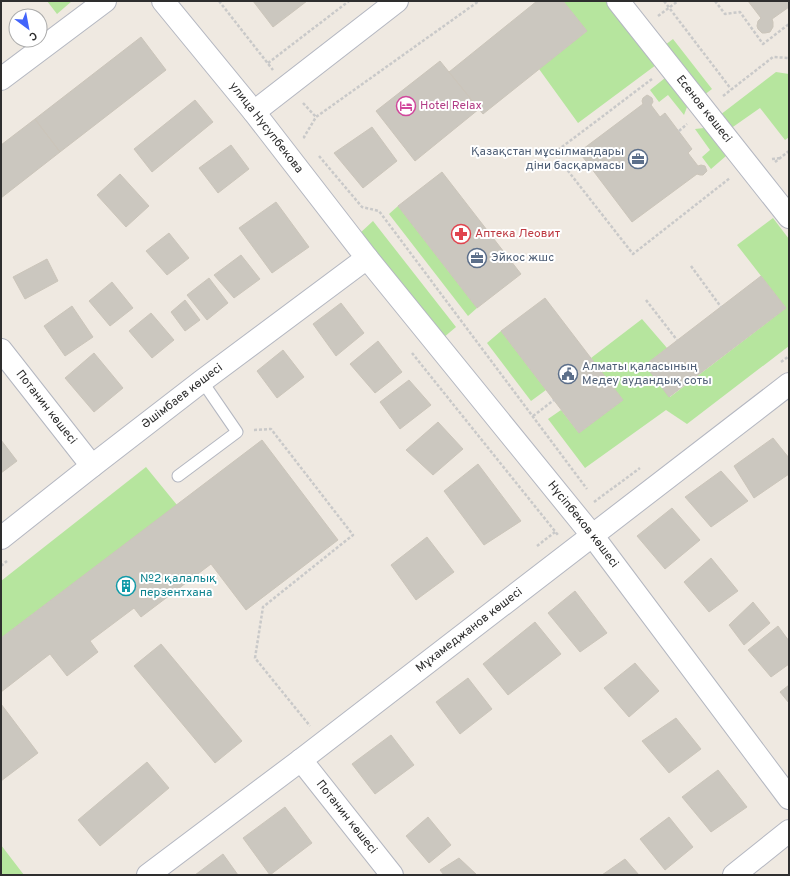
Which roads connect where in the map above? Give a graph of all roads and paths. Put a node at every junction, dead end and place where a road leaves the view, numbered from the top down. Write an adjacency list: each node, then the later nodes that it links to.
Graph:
1 (105, 1): 14 (street)
2 (163, 1): 18 (street, улица Нусупбекова)
3 (219, 1): 12 (path)
4 (349, 1): 12 (path)
5 (397, 1): 15 (street)
6 (479, 1): 19 (path)
7 (618, 1): 13 (street, Есенов көшесі)
8 (664, 1): 16 (path)
9 (715, 1): 10 (path)
10 (789, 24)
11 (789, 58): 16 (path)
12 (268, 63): 15 (path)
13 (669, 66): 17 (street, Есенов көшесі); 24 (path)
14 (1, 79)
15 (287, 87): 18 (street); 19 (path)
16 (731, 89): 17 (path)
17 (704, 110): 20 (path); 24 (street, Есенов көшесі)
18 (254, 112): 26 (street, улица Нусупбекова)
19 (316, 117): 21 (path)
20 (679, 132)
21 (308, 143)
22 (318, 154): 36 (path)
23 (781, 158): 24 (path)
24 (747, 164): 25 (street, Есенов көшесі)
25 (789, 217)
26 (367, 258): 33 (street, Әшімбаев көшесі); 43 (street, Нүсіпбеков көшесі)
27 (691, 266): 29 (path)
28 (646, 300): 30 (path)
29 (721, 307)
30 (678, 340)
31 (1, 350): 38 (street, Потанин көшесі)
32 (411, 352): 45 (path)
33 (202, 381): 37 (lane); 38 (street, Әшімбаев көшесі)
34 (789, 384): 42 (street, Мұхамеджанов көшесі)
35 (554, 400): 36 (path)
36 (533, 416): 40 (path)
37 (237, 432): 39 (lane); 46 (path)
38 (92, 466): 44 (street, Әшімбаев көшесі)
39 (178, 476)
40 (591, 495)
41 (595, 501): 42 (path)
42 (611, 521): 43 (street, Мұхамеджанов көшесі)
43 (592, 536): 45 (street, Мұхамеджанов көшесі); 48 (street, Нүсіпбеков көшесі)
44 (1, 538)
45 (571, 552): 46 (street, Мұхамеджанов көшесі)
46 (324, 742): 47 (street, Мұхамеджанов көшесі)
47 (301, 760): 50 (street, Мұхамеджанов көшесі); 51 (street, Потанин көшесі)
48 (789, 798)
49 (789, 831): 52 (street)
50 (148, 875)
51 (392, 875)
52 (734, 875)

